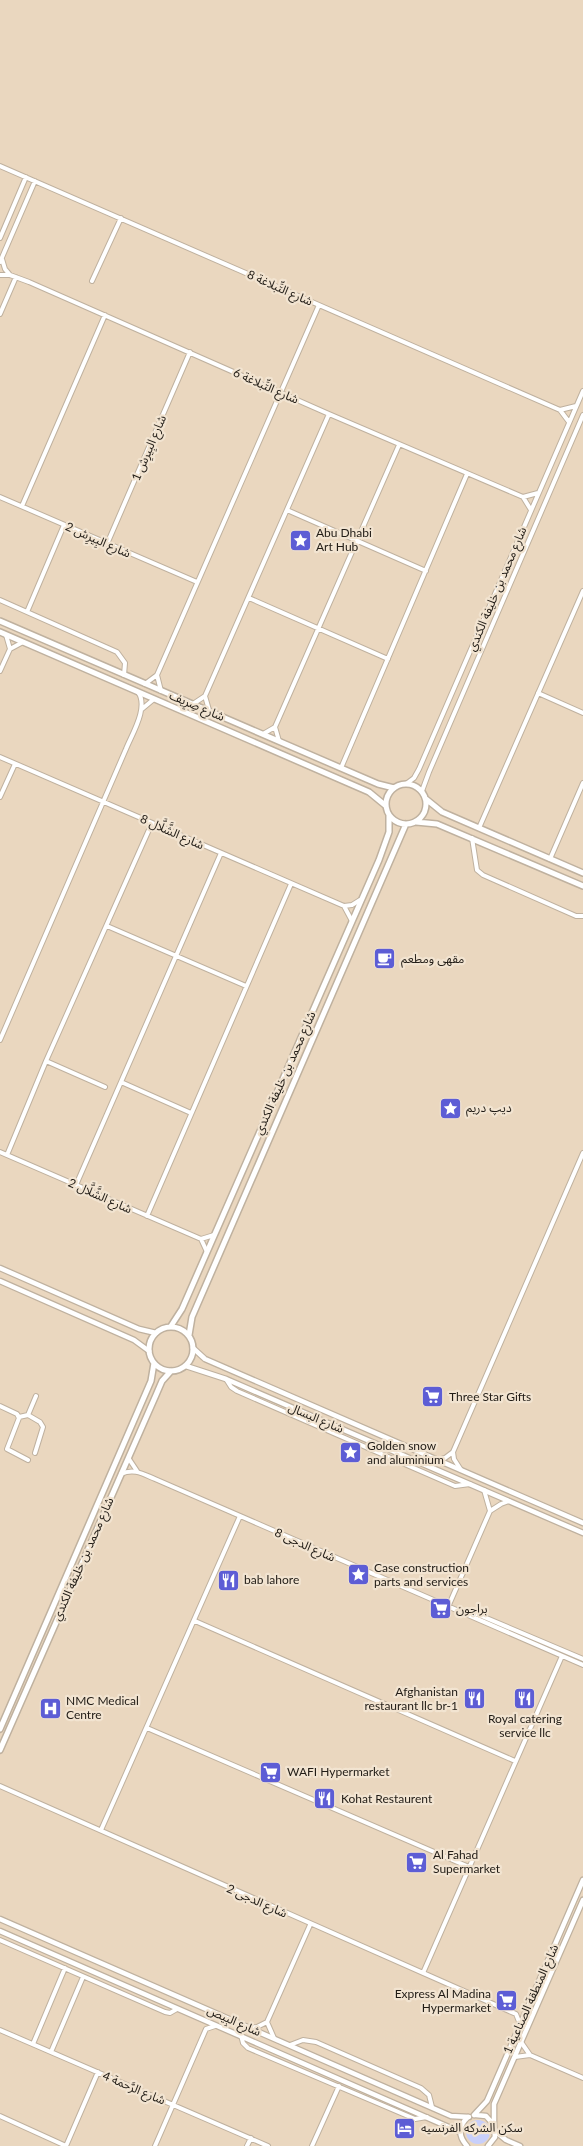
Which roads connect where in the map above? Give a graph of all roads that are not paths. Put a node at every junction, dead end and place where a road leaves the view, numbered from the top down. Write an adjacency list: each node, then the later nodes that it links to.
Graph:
1 (0, 166): 2 (street, شارع التِّبلاغة 8)
2 (26, 177): 3 (street, شارع التِّبلاغة 8); 5 (street)
3 (35, 181): 4 (street, شارع التِّبلاغة 8); 6 (street)
4 (121, 218): 10 (street); 11 (street, شارع التِّبلاغة 8)
5 (0, 238)
6 (1, 260): 8 (street)
7 (0, 275): 8 (street, شارع التِّبلاغة 6)
8 (10, 275): 9 (street, شارع التِّبلاغة 6)
9 (16, 277): 12 (street); 13 (street, شارع التِّبلاغة 6)
10 (92, 281)
11 (319, 305): 16 (street); 18 (street, شارع التِّبلاغة 8)
12 (0, 314)
13 (105, 315): 14 (street, شارع التِّبلاغة 6); 29 (street)
14 (190, 352): 16 (street, شارع التِّبلاغة 6); 34 (street, شارع البِيرِش 1)
15 (583, 391): 17 (street, شارع محمد بن خليفة الكندي)
16 (280, 392): 19 (street, شارع التِّبلاغة 6); 36 (street)
17 (576, 406): 18 (street); 21 (street, شارع محمد بن خليفة الكندي)
18 (560, 410): 21 (street, شارع التِّبلاغة 8)
19 (329, 414): 24 (street, شارع التِّبلاغة 6); 30 (street)
20 (583, 415): 23 (street, شارع محمد بن خليفة الكندي)
21 (569, 422): 26 (street, شارع محمد بن خليفة الكندي)
22 (583, 423): 23 (street)
23 (578, 427): 70 (street, شارع محمد بن خليفة الكندي)
24 (399, 445): 25 (street, شارع التِّبلاغة 6); 33 (street)
25 (467, 474): 28 (street, شارع التِّبلاغة 6); 35 (street)
26 (538, 493): 28 (street); 31 (street, شارع محمد بن خليفة الكندي)
27 (0, 497): 29 (street, شارع البِيرِش 2)
28 (523, 497): 31 (street)
29 (22, 506): 32 (street, شارع البِيرِش 2)
30 (287, 510): 33 (street); 38 (street)
31 (531, 510): 68 (street, شارع محمد بن خليفة الكندي)
32 (64, 525): 34 (street, شارع البِيرِش 2); 40 (street)
33 (357, 541): 35 (street); 42 (street)
34 (107, 544): 36 (street, شارع البِيرِش 2)
35 (426, 572): 47 (street)
36 (197, 582): 50 (street)
37 (583, 591): 54 (street)
38 (249, 598): 42 (street); 55 (street)
39 (0, 600): 40 (street)
40 (27, 612): 49 (street)
41 (0, 621): 49 (main road, شارع صِرِيف)
42 (318, 630): 47 (street); 61 (street)
43 (0, 632): 44 (main road, شارع صِرِيف)
44 (6, 635): 45 (main road, شارع صِرِيف); 46 (street)
45 (23, 642): 46 (street); 53 (main road, شارع صِرِيف)
46 (10, 649): 48 (street)
47 (388, 659): 66 (street)
48 (0, 671)
49 (124, 675): 51 (main road, شارع صِرِيف)
50 (157, 675): 51 (street); 52 (street)
51 (145, 684): 52 (main road, شارع صِرِيف)
52 (161, 691): 57 (main road, شارع صِرِيف)
53 (138, 692): 56 (main road, شارع صِرِيف); 58 (street)
54 (538, 693): 60 (street); 79 (street)
55 (205, 696): 57 (street); 59 (street)
56 (154, 699): 58 (street); 74 (main road, شارع صِرِيف)
57 (192, 704): 59 (main road, شارع صِرِيف)
58 (142, 709): 73 (street)
59 (209, 711): 62 (main road, شارع صِرِيف)
60 (583, 714)
61 (275, 727): 62 (street); 63 (street)
62 (261, 734): 63 (main road, شارع صِرِيف)
63 (280, 742): 66 (main road, شارع صِرِيف)
64 (0, 757): 65 (street, شارع الشَّلَّال 8)
65 (15, 764): 71 (street); 73 (street, شارع الشَّلَّال 8)
66 (341, 768): 69 (main road, شارع صِرِيف)
67 (583, 783): 82 (street)
68 (406, 784): 69 (main road); 70 (main road)
69 (394, 788): 74 (main road)
70 (422, 791): 72 (main road)
71 (0, 797)
72 (426, 799): 76 (main road); 79 (main road)
73 (103, 802): 77 (street, شارع الشَّلَّال 8); 93 (street)
74 (386, 806): 75 (main road)
75 (389, 816): 78 (main road); 86 (main road, شارع محمد بن خليفة الكندي)
76 (416, 822): 78 (main road); 80 (main road)
77 (152, 823): 81 (street, شارع الشَّلَّال 8); 90 (street)
78 (406, 824): 110 (main road, شارع محمد بن خليفة الكندي)
79 (479, 828): 82 (main road)
80 (472, 838): 85 (main road); 88 (street)
81 (221, 853): 84 (street, شارع الشَّلَّال 8); 91 (street)
82 (550, 859): 83 (main road)
83 (583, 874)
84 (290, 884): 87 (street, شارع الشَّلَّال 8); 92 (street)
85 (583, 886)
86 (361, 899): 87 (street); 89 (main road, شارع محمد بن خليفة الكندي)
87 (344, 906): 89 (street)
88 (583, 916)
89 (352, 921): 103 (main road, شارع محمد بن خليفة الكندي)
90 (107, 926): 91 (street); 94 (street)
91 (176, 956): 92 (street); 95 (street)
92 (246, 986): 97 (street)
93 (0, 1040)
94 (46, 1061): 96 (street); 100 (street)
95 (121, 1082): 97 (street); 101 (street)
96 (105, 1087)
97 (191, 1113): 102 (street)
98 (0, 1152): 100 (street, شارع الشَّلَّال 2)
99 (583, 1153): 121 (street)
100 (7, 1155): 101 (street, شارع الشَّلَّال 2)
101 (76, 1185): 102 (street, شارع الشَّلَّال 2)
102 (146, 1216): 104 (street, شارع الشَّلَّال 2)
103 (215, 1234): 104 (street); 105 (main road, شارع محمد بن خليفة الكندي)
104 (200, 1239): 105 (street)
105 (207, 1252): 108 (main road, شارع محمد بن خليفة الكندي)
106 (0, 1268): 109 (street)
107 (0, 1281): 112 (street)
108 (171, 1326): 109 (main road); 110 (main road)
109 (156, 1333): 112 (main road)
110 (189, 1335): 111 (main road)
111 (194, 1348): 114 (main road); 125 (street, شارع البسال)
112 (149, 1352): 113 (main road)
113 (154, 1363): 115 (main road); 145 (main road, شارع محمد بن خليفة الكندي)
114 (186, 1366): 115 (main road); 116 (street, شارع البسال)
115 (171, 1371): 123 (main road, شارع محمد بن خليفة الكندي)
116 (226, 1379): 129 (street, شارع البسال); 129 (street)
117 (36, 1396): 119 (street)
118 (0, 1406): 120 (street)
119 (28, 1415): 120 (street); 122 (street)
120 (19, 1417): 124 (street)
121 (453, 1452): 125 (street); 126 (street)
122 (34, 1453)
123 (128, 1457): 127 (street); 128 (main road, شارع محمد بن خليفة الكندي)
124 (28, 1460)
125 (437, 1460): 126 (street, شارع البسال)
126 (461, 1470): 134 (street, شارع البسال)
127 (137, 1471): 128 (street); 133 (street, شارع الدجى 8)
128 (120, 1475): 146 (main road, شارع محمد بن خليفة الكندي)
129 (470, 1484): 130 (street, شارع البسال)
130 (484, 1490): 131 (street, شارع البسال); 132 (street)
131 (509, 1501): 132 (street); 137 (street, شارع البسال)
132 (490, 1511): 138 (street)
133 (240, 1516): 138 (street, شارع الدجى 8); 140 (street)
134 (570, 1518): 135 (street); 136 (street, شارع البسال)
135 (583, 1518)
136 (583, 1523)
137 (583, 1533)
138 (448, 1607): 139 (street, شارع الدجى 8)
139 (465, 1614): 141 (street, شارع الدجى 8); 142 (street)
140 (195, 1621): 144 (street); 147 (street)
141 (562, 1656): 143 (street, شارع الدجى 8); 147 (street)
142 (583, 1659)
143 (583, 1666)
144 (147, 1728): 149 (street); 150 (street)
145 (0, 1729)
146 (0, 1750)
147 (515, 1761): 150 (street)
148 (0, 1786): 149 (street, شارع الدجى 2)
149 (101, 1830): 154 (street, شارع الدجى 2)
150 (469, 1867): 158 (street)
151 (583, 1880): 160 (street, شارع المنطقة الصناعية 1)
152 (583, 1900): 172 (street, شارع المنطقة الصناعية 1)
153 (0, 1919): 167 (street, شارع البِيص)
154 (310, 1925): 158 (street, شارع الدجى 2); 164 (street)
155 (0, 1931): 161 (street, شارع البِيص)
156 (0, 1940): 157 (street)
157 (65, 1968): 159 (street); 173 (street)
158 (424, 1972): 162 (street, شارع الدجى 2)
159 (83, 1977): 161 (street); 175 (street)
160 (528, 2007): 162 (street); 165 (street, شارع المنطقة الصناعية 1)
161 (177, 2009): 163 (street, شارع البِيص)
162 (516, 2014): 165 (street)
163 (200, 2019): 166 (street, شارع البِيص); 168 (street)
164 (267, 2022): 167 (street); 171 (street)
165 (520, 2024): 183 (street, شارع المنطقة الصناعية 1)
166 (216, 2026): 168 (street); 170 (street, شارع البِيص)
167 (249, 2028): 171 (street, شارع البِيص)
168 (206, 2029): 181 (street)
169 (0, 2030): 173 (street, شارع الرَّحمة 4)
170 (241, 2035): 180 (street); 185 (street, شارع البِيص)
171 (275, 2039): 174 (street, شارع البِيص)
172 (521, 2042): 176 (street); 177 (street, شارع المنطقة الصناعية 1)
173 (33, 2044): 175 (street, شارع الرَّحمة 4)
174 (290, 2046): 182 (street, شارع البِيص); 182 (street)
175 (51, 2052): 178 (street, شارع الرَّحمة 4)
176 (530, 2055): 177 (street); 179 (street)
177 (515, 2057): 187 (street, شارع المنطقة الصناعية 1)
178 (98, 2072): 181 (street, شارع الرَّحمة 4); 192 (street)
179 (583, 2078)
180 (339, 2086): 185 (street); 196 (street)
181 (173, 2105): 190 (street, شارع الرَّحمة 4); 193 (street)
182 (432, 2107): 186 (street, شارع البِيص)
183 (474, 2115): 186 (street); 187 (street)
184 (0, 2116): 192 (street)
185 (427, 2117): 189 (street, شارع البِيص)
186 (469, 2117): 189 (street)
187 (494, 2125): 188 (street, شارع المنطقة الصناعية 1)
188 (495, 2131): 198 (street); 199 (street)
189 (460, 2132): 191 (street)
190 (251, 2138): 194 (street); 195 (street, شارع الرَّحمة 4)
191 (463, 2144): 197 (street)
192 (66, 2146)
193 (155, 2146)
194 (247, 2146)
195 (268, 2146)
196 (312, 2146)
197 (467, 2146)
198 (488, 2146)
199 (520, 2146)

